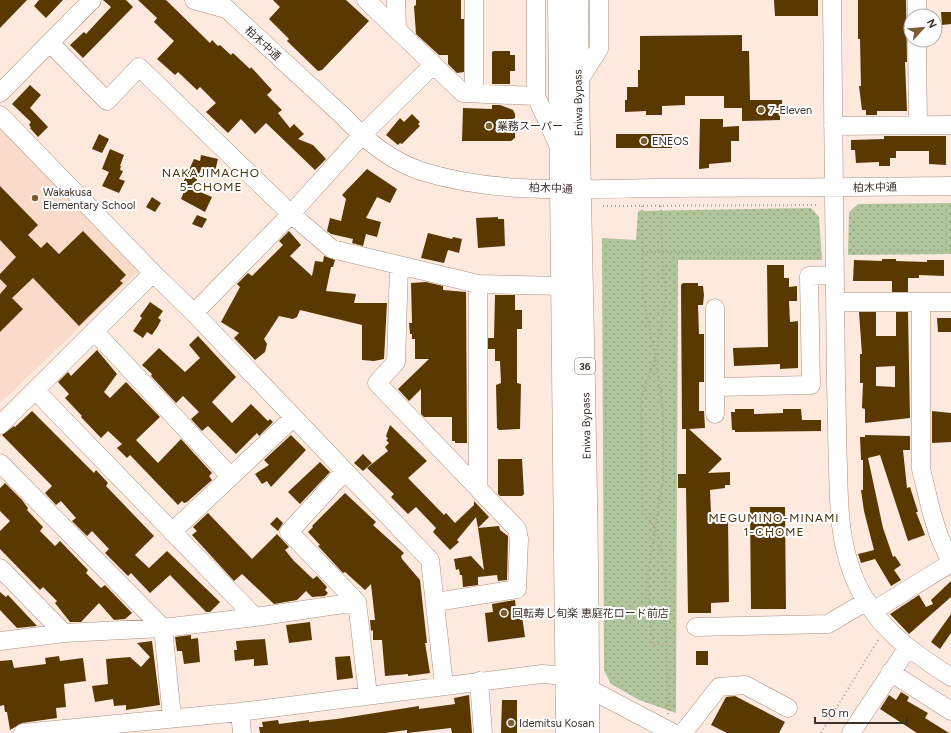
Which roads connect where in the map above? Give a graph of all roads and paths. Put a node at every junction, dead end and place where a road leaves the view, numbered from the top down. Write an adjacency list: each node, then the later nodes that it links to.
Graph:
1 (92, 0): 13 (street)
2 (194, 0): 11 (street)
3 (366, 0): 12 (street)
4 (396, 0): 12 (street)
5 (474, 0): 18 (street)
6 (536, 0): 19 (street)
7 (559, 0): 25 (highway, Eniwa Bypass / 36)
8 (577, 0): 16 (highway, Eniwa Bypass / 36)
9 (599, 0): 16 (street)
10 (832, 0): 23 (street)
11 (222, 3): 24 (street, 柏木中通)
12 (397, 28): 15 (street)
13 (50, 43): 17 (street); 33 (street)
14 (918, 48): 21 (street)
15 (434, 65): 18 (street); 24 (street)
16 (578, 82): 28 (highway, Eniwa Bypass / 36)
17 (0, 93)
18 (474, 93): 19 (street)
19 (536, 96): 25 (street)
20 (0, 115): 40 (street)
21 (918, 125): 22 (street); 23 (street)
22 (951, 125)
23 (833, 126): 27 (street)
24 (361, 136): 28 (street, 柏木中通); 33 (street)
25 (560, 147): 28 (highway, Eniwa Bypass / 36)
26 (951, 186): 27 (street, 柏木中通)
27 (834, 188): 28 (street, 柏木中通); 41 (street)
28 (570, 190): 43 (highway, Eniwa Bypass / 36); 79 (highway, Eniwa Bypass / 36)
29 (818, 204): 32 (path)
30 (603, 206): 31 (path)
31 (642, 206): 32 (path); 35 (path)
32 (661, 206): 38 (path)
33 (290, 214): 39 (street); 48 (street)
34 (951, 250): 37 (path)
35 (643, 252): 38 (path); 50 (path)
36 (826, 252): 38 (path)
37 (846, 252)
38 (662, 254): 50 (path)
39 (399, 266): 42 (street); 59 (street)
40 (152, 273): 48 (street); 49 (street)
41 (835, 275): 44 (street); 51 (street)
42 (478, 284): 43 (street); 59 (street)
43 (561, 286): 75 (highway, Eniwa Bypass / 36)
44 (835, 302): 45 (street); 65 (street)
45 (922, 302): 46 (street); 65 (street)
46 (951, 302)
47 (715, 308): 51 (street)
48 (194, 313): 54 (street)
49 (94, 331): 52 (street); 58 (street)
50 (655, 358): 60 (path); 60 (path)
51 (715, 387): 53 (street)
52 (34, 390): 55 (street); 61 (street)
53 (715, 414)
54 (292, 418): 57 (street); 58 (street)
55 (0, 425)
56 (0, 463): 67 (street)
57 (345, 471): 63 (street); 64 (street)
58 (230, 476): 61 (street)
59 (478, 487): 64 (street)
60 (656, 530): 72 (path); 72 (path)
61 (172, 532): 66 (street)
62 (0, 568): 69 (street)
63 (357, 602): 66 (street); 80 (street)
64 (436, 602): 78 (street)
65 (870, 606): 68 (street); 73 (street)
66 (255, 617): 67 (street)
67 (163, 628): 69 (street); 84 (street)
68 (696, 628)
69 (64, 633): 71 (street)
70 (880, 636): 92 (path)
71 (0, 641)
72 (666, 643): 85 (path)
73 (908, 648): 74 (street); 76 (street)
74 (890, 672): 82 (street); 93 (street)
75 (565, 676): 77 (street); 79 (street); 89 (highway, Eniwa Bypass / 36)
76 (951, 677)
77 (479, 681): 78 (street); 88 (street)
78 (444, 685): 80 (street)
79 (588, 687): 85 (street); 90 (highway, Eniwa Bypass / 36)
80 (368, 695): 83 (street)
81 (788, 708): 91 (street)
82 (951, 711)
83 (240, 712): 84 (street); 87 (street)
84 (172, 717): 86 (street)
85 (671, 726)
86 (24, 733)
87 (242, 733)
88 (483, 733)
89 (567, 733)
90 (588, 733)
91 (683, 733)
92 (821, 733)
93 (851, 733)

